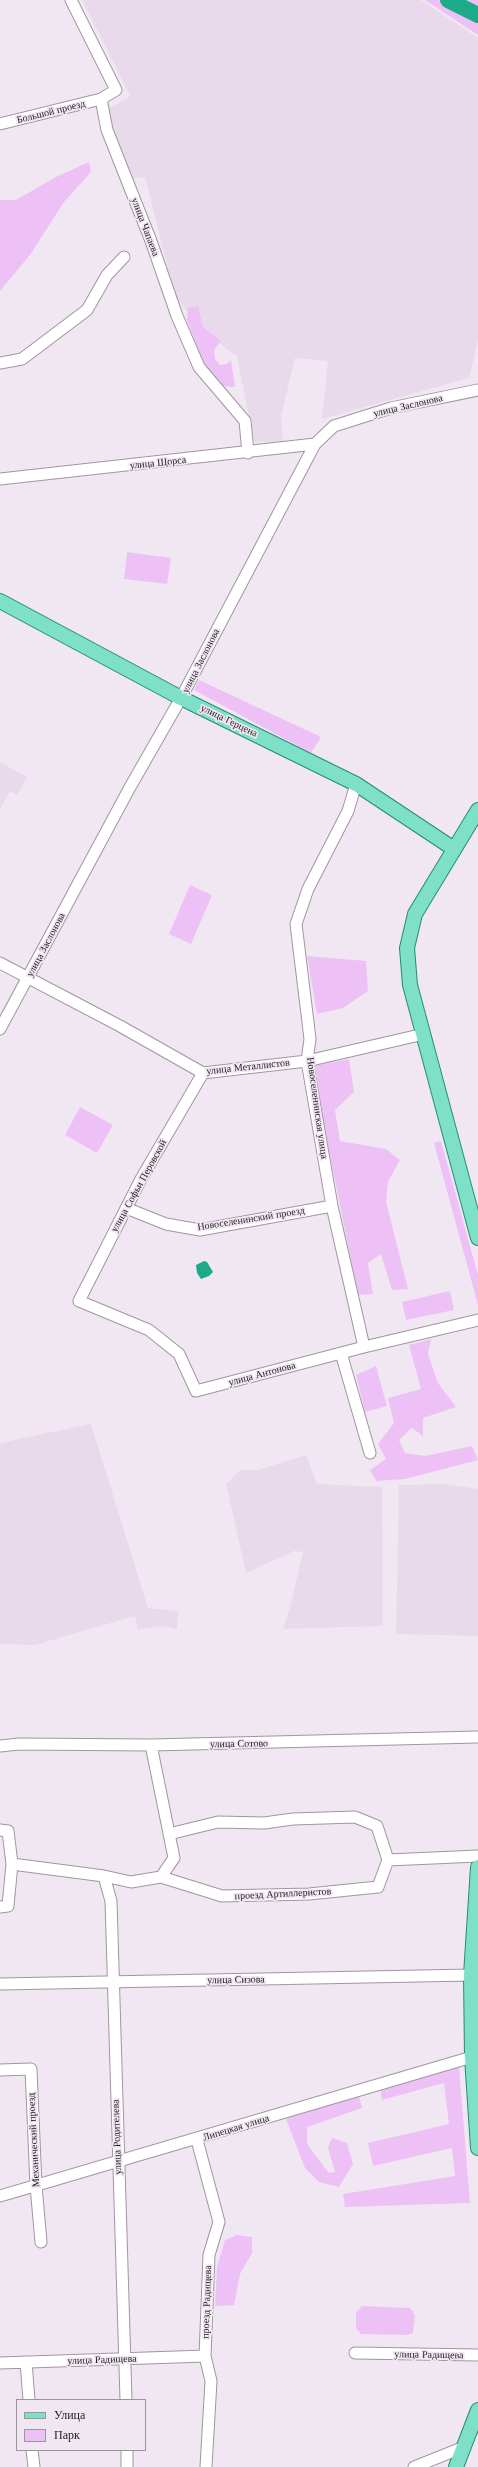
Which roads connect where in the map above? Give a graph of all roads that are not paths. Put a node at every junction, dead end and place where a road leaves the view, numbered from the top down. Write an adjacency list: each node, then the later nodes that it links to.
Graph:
1 (70, 0): 2 (street)
2 (102, 99): 3 (street, Большой проезд); 8 (street, улица Чапаева)
3 (0, 124)
4 (124, 257): 5 (street)
5 (0, 363)
6 (478, 390): 7 (street, улица Заслонова)
7 (315, 444): 8 (street, улица Щорса); 11 (street, улица Заслонова)
8 (248, 453): 9 (street, улица Щорса)
9 (0, 479)
10 (0, 601): 11 (main road, улица Герцена)
11 (182, 698): 12 (main road, улица Герцена); 16 (street, улица Заслонова)
12 (356, 784): 14 (main road, улица Герцена); 19 (street, Новоселенинская улица)
13 (478, 810): 14 (main road)
14 (454, 849): 18 (main road)
15 (0, 964): 16 (street, улица Металлистов)
16 (27, 979): 17 (street, улица Заслонова); 20 (street, улица Металлистов)
17 (0, 1029)
18 (424, 1034): 19 (street, улица Металлистов); 23 (main road)
19 (307, 1061): 20 (street, улица Металлистов); 21 (street, Новоселенинская улица)
20 (204, 1073): 22 (street, улица Софьи Перовской)
21 (332, 1206): 22 (street, Новоселенинский проезд); 26 (street, Новоселенинская улица)
22 (126, 1208): 24 (street, улица Софьи Перовской)
23 (478, 1238)
24 (80, 1301): 27 (street, улица Антонова)
25 (478, 1320): 26 (street, улица Антонова)
26 (364, 1347): 27 (street, улица Антонова)
27 (341, 1353): 28 (street)
28 (370, 1453)
29 (478, 1737): 31 (street, улица Сотово)
30 (0, 1746): 31 (street, улица Сотово)
31 (151, 1746): 33 (street)
32 (0, 1830): 36 (street)
33 (169, 1834): 35 (street); 39 (street)
34 (478, 1856): 35 (street)
35 (388, 1860): 39 (street, проезд Артиллеристов)
36 (12, 1864): 38 (street, проезд Артиллеристов); 40 (street)
37 (478, 1867): 41 (main road)
38 (104, 1876): 39 (street, проезд Артиллеристов); 42 (street, улица Родителева)
39 (161, 1877)
40 (0, 1907)
41 (473, 1971): 42 (street, улица Сизова); 44 (main road)
42 (113, 1982): 43 (street, улица Сизова); 48 (street, улица Родителева)
43 (0, 1984)
44 (472, 2057): 46 (street, Липецкая улица); 47 (main road)
45 (0, 2070): 49 (street, Механический проезд)
46 (197, 2140): 48 (street, Липецкая улица); 54 (street, проезд Радищева)
47 (478, 2148)
48 (118, 2161): 49 (street, Липецкая улица); 55 (street, улица Родителева)
49 (36, 2186): 50 (street, Липецкая улица); 51 (street, Механический проезд)
50 (0, 2196)
51 (41, 2242)
52 (355, 2353): 53 (street, улица Радищева)
53 (478, 2355)
54 (204, 2356): 55 (street, улица Радищева); 66 (street, проезд Радищева)
55 (125, 2360): 56 (street, улица Радищева); 59 (street, улица Родителева)
56 (26, 2362): 57 (street, улица Радищева); 58 (street)
57 (0, 2363)
58 (29, 2399)
59 (126, 2399)
60 (478, 2410): 61 (main road)
61 (470, 2440): 67 (street); 68 (main road)
62 (32, 2451): 64 (street)
63 (127, 2451): 65 (street)
64 (34, 2467)
65 (127, 2467)
66 (206, 2467)
67 (414, 2467)
68 (456, 2467)

